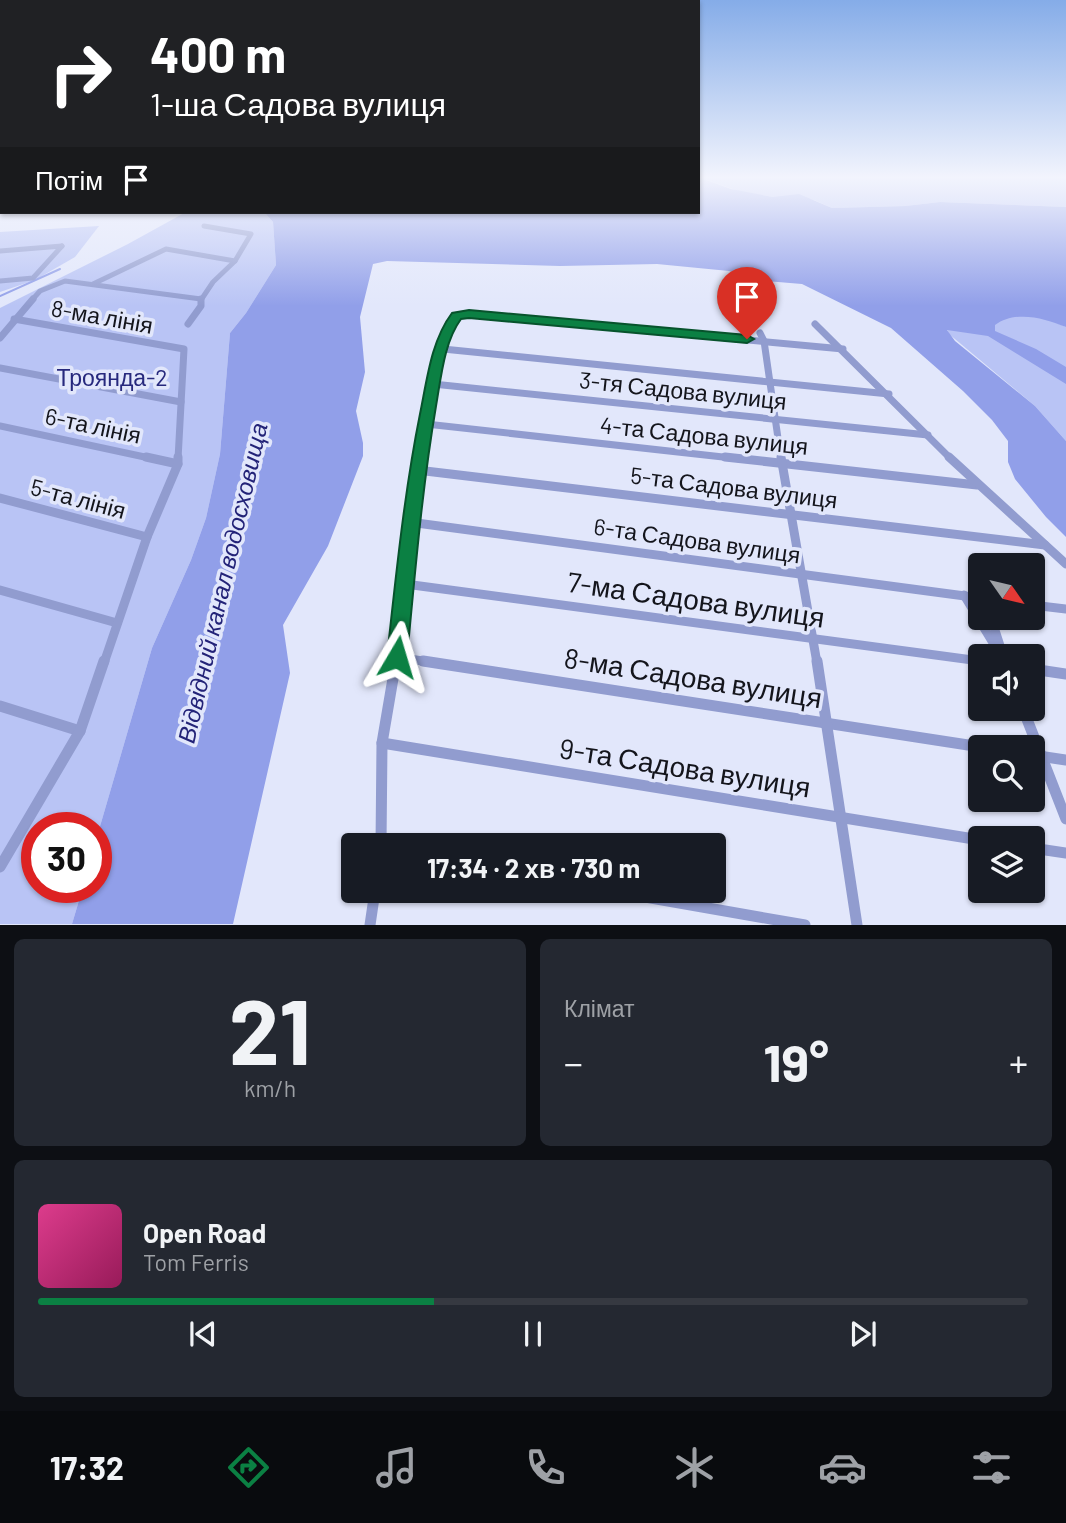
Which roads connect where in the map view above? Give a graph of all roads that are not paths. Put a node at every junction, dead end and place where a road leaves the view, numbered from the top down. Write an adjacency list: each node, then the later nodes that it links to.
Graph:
1 (204, 226): 3 (street)
2 (0, 251): 4 (street)
3 (235, 261): 5 (street); 6 (street)
4 (0, 281)
5 (93, 284): 6 (street); 7 (street)
6 (201, 299): 8 (street)
7 (14, 319): 11 (street); 18 (street, 8-ма лінія)
8 (188, 324)
9 (816, 324): 13 (street)
10 (762, 337): 12 (street); 13 (street); 15 (street)
11 (0, 338)
12 (443, 349): 15 (street); 16 (street)
13 (843, 349): 17 (street)
14 (0, 368): 18 (street)
15 (769, 381): 17 (street); 19 (street)
16 (433, 384): 19 (street, 3-тя Садова вулиця); 20 (street)
17 (889, 394): 22 (street)
18 (181, 402): 23 (street)
19 (776, 421): 22 (street, 3-тя Садова вулиця); 24 (street)
20 (426, 424): 24 (street, 4-та Садова вулиця); 25 (street)
21 (0, 426): 23 (street, 6-та лінія)
22 (928, 435): 26 (street)
23 (178, 464): 30 (street)
24 (782, 464): 26 (street, 4-та Садова вулиця); 28 (street)
25 (417, 470): 28 (street, 5-та Садова вулиця); 29 (street)
26 (977, 485): 31 (street)
27 (0, 498): 30 (street, 5-та лінія)
28 (789, 514): 31 (street, 5-та Садова вулиця); 33 (street)
29 (410, 522): 33 (street, 6-та Садова вулиця); 34 (street)
30 (147, 537): 40 (street)
31 (1045, 545): 32 (street)
32 (1066, 564)
33 (802, 574): 36 (street, 6-та Садова вулиця); 41 (street)
34 (405, 584): 41 (street, 7-ма Садова вулиця); 43 (street)
35 (0, 590): 40 (street)
36 (964, 596): 37 (street, 6-та Садова вулиця); 42 (street)
37 (968, 596)
38 (1045, 606): 39 (street)
39 (1066, 609)
40 (117, 623): 49 (street)
41 (813, 638): 44 (street, 7-ма Садова вулиця); 48 (street)
42 (994, 644)
43 (397, 657): 48 (street, 8-ма Садова вулиця); 50 (street)
44 (968, 659)
45 (1045, 671): 46 (street)
46 (1066, 674)
47 (0, 706): 49 (street)
48 (827, 723): 51 (street, 8-ма Садова вулиця); 55 (street)
49 (80, 731): 61 (street)
50 (382, 743): 55 (street, 9-та Садова вулиця); 57 (street)
51 (968, 745)
52 (1045, 757): 53 (street)
53 (1066, 760)
54 (1045, 773): 56 (street)
55 (839, 818): 58 (street, 9-та Садова вулиця); 66 (street)
56 (1066, 819)
57 (385, 833)
58 (968, 838)
59 (1045, 850): 60 (street)
60 (1066, 853)
61 (0, 867)
62 (373, 903): 64 (street)
63 (679, 903): 65 (street)
64 (370, 925)
65 (805, 925)
66 (857, 925)

